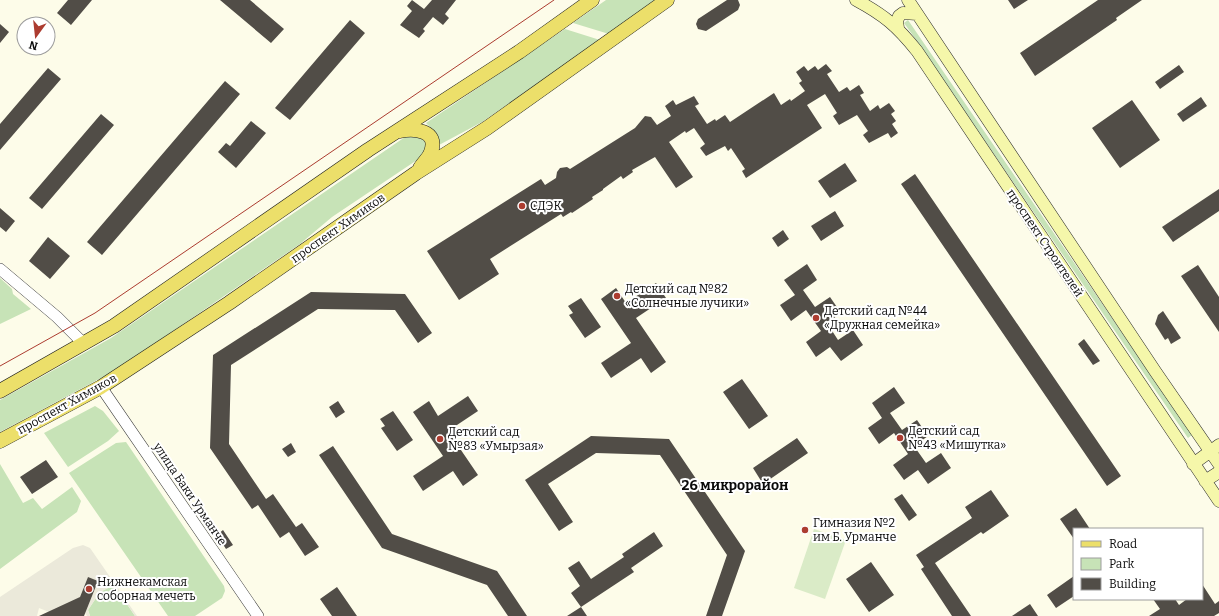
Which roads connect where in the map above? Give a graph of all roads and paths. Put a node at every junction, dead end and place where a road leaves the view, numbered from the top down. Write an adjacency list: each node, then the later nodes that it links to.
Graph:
1 (592, 0): 7 (main road)
2 (667, 0): 8 (main road, проспект Химиков)
3 (856, 0): 6 (main road, проспект Строителей)
4 (908, 0): 5 (main road, проспект Строителей)
5 (917, 14): 6 (main road); 14 (main road, проспект Строителей)
6 (898, 28): 15 (main road, проспект Строителей)
7 (395, 132): 8 (main road); 10 (main road)
8 (416, 174): 11 (main road, проспект Химиков)
9 (0, 269): 10 (street)
10 (84, 344): 12 (main road)
11 (102, 387): 13 (main road, проспект Химиков); 20 (street, улица Баки Урманче)
12 (0, 391)
13 (0, 441)
14 (1214, 448): 15 (main road); 16 (main road, проспект Строителей)
15 (1193, 464): 18 (main road, проспект Строителей)
16 (1219, 464)
17 (1219, 472): 18 (main road)
18 (1206, 481): 19 (main road, проспект Строителей)
19 (1219, 501)
20 (258, 616)

